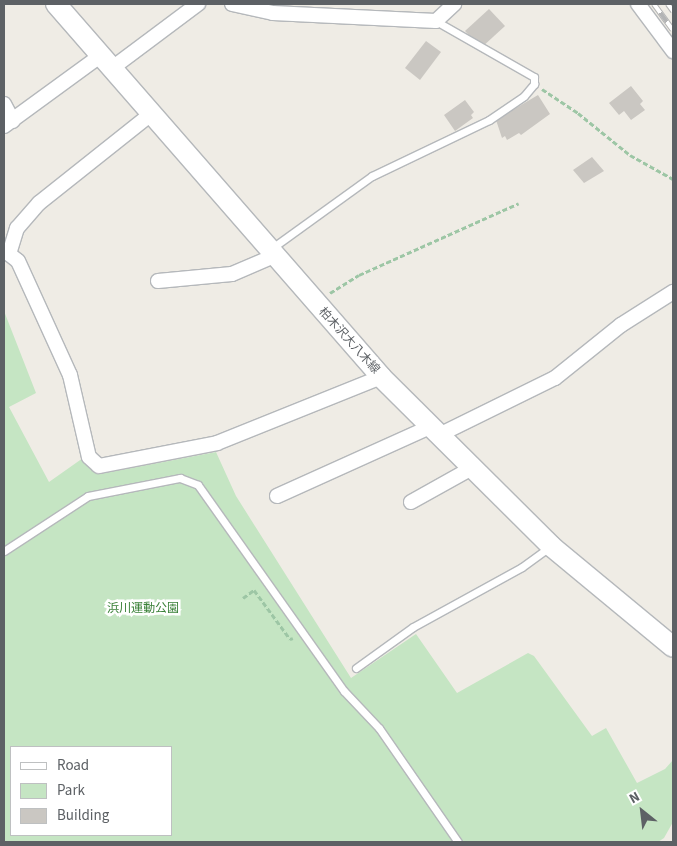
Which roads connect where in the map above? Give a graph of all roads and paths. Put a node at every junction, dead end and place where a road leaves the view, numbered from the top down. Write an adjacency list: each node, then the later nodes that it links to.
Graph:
1 (56, 4): 8 (main road, 柏木沢大八木線)
2 (198, 4): 8 (street)
3 (232, 4): 6 (street)
4 (454, 4): 6 (street)
5 (638, 4): 7 (street)
6 (436, 21): 9 (lane)
7 (673, 51)
8 (106, 62): 11 (main road, 柏木沢大八木線); 12 (street)
9 (534, 84): 13 (path); 16 (lane)
10 (4, 104): 12 (street)
11 (151, 114): 15 (street); 16 (main road, 柏木沢大八木線)
12 (9, 124)
13 (673, 179)
14 (519, 203): 19 (path)
15 (7, 253): 20 (street)
16 (272, 253): 17 (street); 19 (main road, 柏木沢大八木線)
17 (158, 281)
18 (673, 292): 21 (street)
19 (315, 303): 20 (main road, 柏木沢大八木線)
20 (381, 377): 21 (main road, 柏木沢大八木線)
21 (435, 431): 22 (main road, 柏木沢大八木線); 23 (street)
22 (472, 468): 24 (street); 25 (main road, 柏木沢大八木線)
23 (277, 496)
24 (411, 502)
25 (551, 546): 29 (main road, 柏木沢大八木線); 30 (lane)
26 (4, 551): 28 (lane)
27 (243, 598): 28 (path)
28 (305, 634): 31 (lane)
29 (673, 647)
30 (356, 668)
31 (458, 842)

